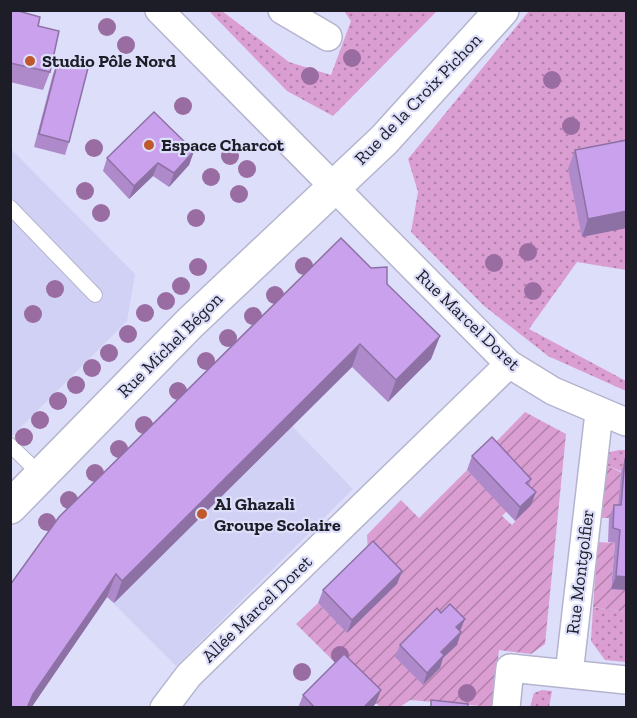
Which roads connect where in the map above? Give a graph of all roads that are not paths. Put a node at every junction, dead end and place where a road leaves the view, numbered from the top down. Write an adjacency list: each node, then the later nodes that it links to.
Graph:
1 (159, 10): 5 (street, Rue Marcel Doret)
2 (282, 10): 4 (street)
3 (502, 10): 5 (street, Rue de la Croix Pichon)
4 (328, 37)
5 (332, 186): 8 (street, Rue Marcel Doret); 12 (street, Rue Michel Bégon)
6 (10, 207): 7 (lane)
7 (95, 295)
8 (508, 364): 9 (street, Rue Marcel Doret); 16 (street, Allée Marcel Doret)
9 (599, 412): 10 (street, Rue Marcel Doret); 14 (street, Rue Montgolfier)
10 (627, 422)
11 (10, 445): 12 (lane)
12 (41, 476): 13 (street, Rue Michel Bégon)
13 (10, 507)
14 (569, 674): 15 (street); 17 (street)
15 (627, 680)
16 (164, 708)
17 (506, 708)

